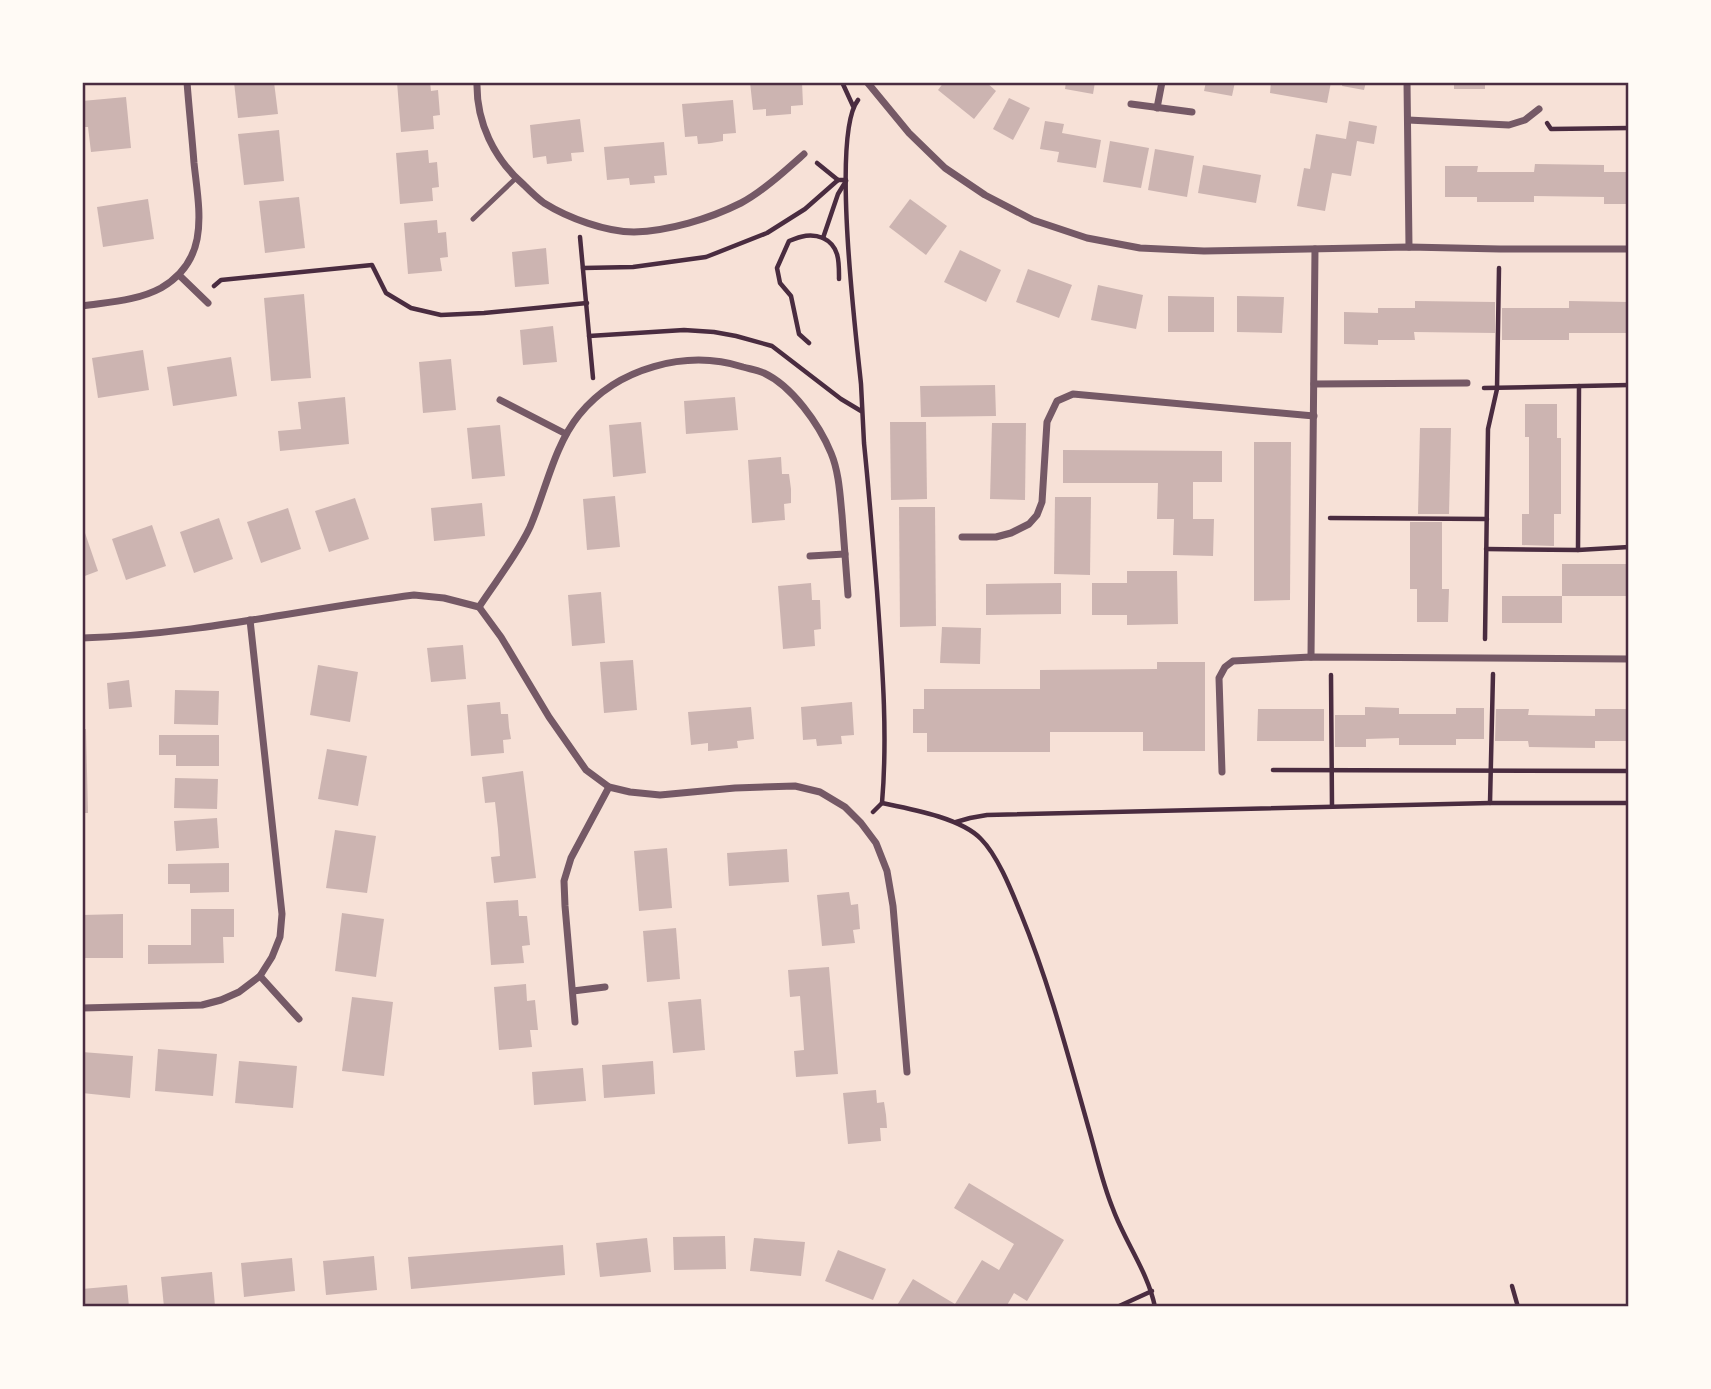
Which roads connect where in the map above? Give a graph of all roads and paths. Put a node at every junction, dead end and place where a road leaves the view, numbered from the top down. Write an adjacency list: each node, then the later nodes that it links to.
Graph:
1 (187, 82): 26 (street)
2 (477, 82): 15 (street)
3 (842, 82): 8 (path)
4 (1162, 82): 9 (street)
5 (1407, 82): 12 (street)
6 (868, 84): 8 (path); 22 (street)
7 (1131, 104): 9 (street)
8 (853, 106): 17 (path)
9 (1157, 108): 11 (street)
10 (1539, 109): 12 (street); 13 (path)
11 (1192, 112)
12 (1408, 120): 21 (street)
13 (1629, 128)
14 (804, 154): 16 (path); 19 (street)
15 (516, 178): 18 (lane); 19 (street)
16 (838, 180): 17 (path); 25 (path)
17 (846, 180): 20 (path); 63 (path)
18 (473, 219)
19 (578, 220): 25 (path)
20 (823, 238): 27 (path); 31 (path)
21 (1409, 247): 22 (street); 23 (street)
22 (1315, 248): 33 (street)
23 (1500, 249): 24 (street); 36 (path)
24 (1629, 249)
25 (583, 268): 29 (path)
26 (179, 275): 28 (street); 30 (street)
27 (838, 279)
28 (206, 300): 29 (path)
29 (587, 303): 37 (path)
30 (82, 306)
31 (809, 343)
32 (1467, 383): 33 (street); 36 (path)
33 (1314, 384): 39 (street)
34 (1629, 385): 35 (path)
35 (1579, 386): 36 (path); 46 (path)
36 (1497, 389): 42 (path)
37 (596, 397): 40 (street); 47 (street)
38 (500, 400): 40 (street)
39 (1314, 416): 41 (street); 43 (street)
40 (566, 434): 50 (street)
41 (1312, 518): 42 (path); 53 (street)
42 (1487, 519): 45 (path)
43 (962, 537)
44 (1629, 547): 46 (path)
45 (1486, 550): 46 (path); 55 (path)
46 (1578, 550)
47 (845, 554): 48 (street); 49 (street)
48 (810, 556)
49 (848, 595)
50 (478, 607): 51 (street); 62 (street)
51 (250, 620): 52 (street); 69 (street)
52 (82, 638)
53 (1311, 657): 54 (street); 60 (street)
54 (1331, 657): 55 (street); 58 (path)
55 (1493, 658): 56 (street); 61 (path)
56 (1629, 659)
57 (1273, 770): 58 (path)
58 (1332, 771): 61 (path); 66 (path)
59 (1629, 771): 61 (path)
60 (1222, 772)
61 (1491, 772): 64 (path)
62 (609, 787): 68 (street); 71 (street)
63 (882, 803): 67 (path); 68 (path)
64 (1490, 803): 65 (path); 66 (path)
65 (1629, 803)
66 (1332, 806): 67 (path)
67 (956, 822): 77 (path)
68 (861, 823): 75 (street)
69 (260, 976): 72 (street); 73 (street)
70 (605, 987): 71 (street)
71 (573, 990): 74 (street)
72 (82, 1008)
73 (299, 1019)
74 (575, 1022)
75 (907, 1072)
76 (1512, 1286): 80 (path)
77 (1152, 1291): 78 (path); 79 (path)
78 (1116, 1307)
79 (1155, 1307)
80 (1518, 1307)

